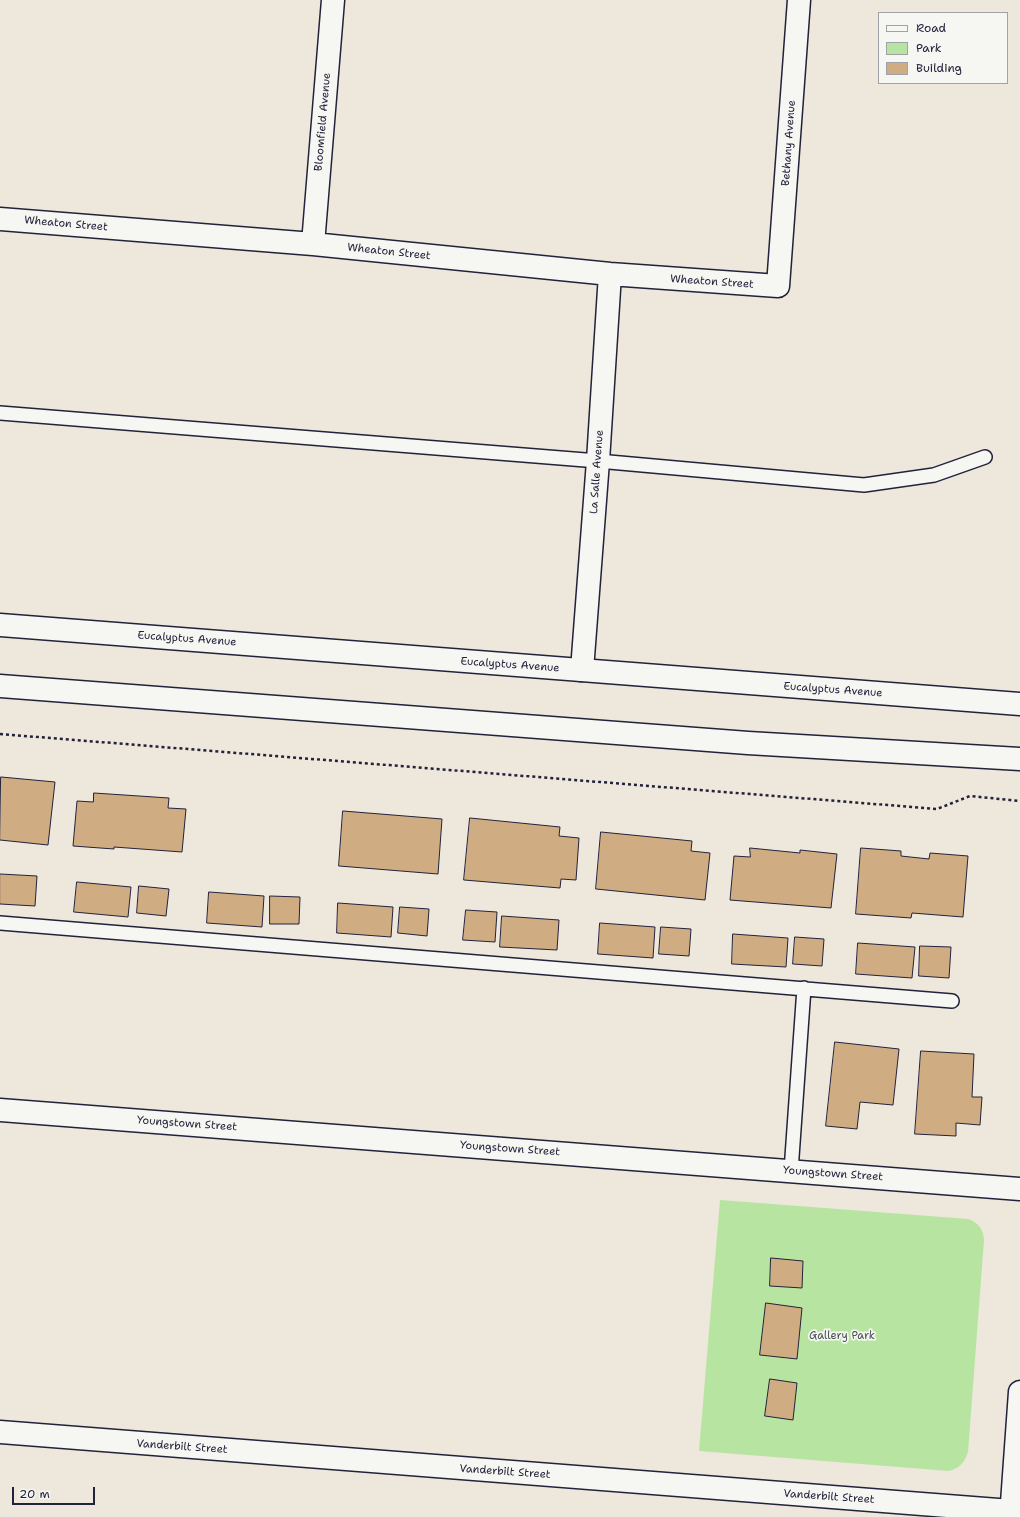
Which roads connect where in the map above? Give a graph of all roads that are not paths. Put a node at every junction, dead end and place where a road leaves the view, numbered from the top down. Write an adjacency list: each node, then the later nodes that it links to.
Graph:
1 (333, 0): 4 (street, Bloomfield Avenue)
2 (799, 0): 6 (street, Bethany Avenue)
3 (0, 219): 4 (street, Wheaton Street)
4 (313, 244): 5 (street, Wheaton Street)
5 (610, 274): 6 (street, Wheaton Street); 9 (street, La Salle Avenue)
6 (778, 286)
7 (0, 413): 9 (lane)
8 (985, 457): 9 (lane)
9 (598, 461): 11 (street, La Salle Avenue)
10 (0, 625): 11 (street, Eucalyptus Avenue)
11 (582, 670): 13 (street, Eucalyptus Avenue)
12 (0, 686): 14 (street)
13 (1020, 704)
14 (1020, 759)
15 (0, 923): 16 (lane)
16 (804, 988): 17 (lane); 19 (lane)
17 (952, 1001)
18 (0, 1110): 19 (street, Youngstown Street)
19 (791, 1171): 20 (street, Youngstown Street)
20 (1020, 1188)
21 (1020, 1392): 23 (street)
22 (0, 1432): 23 (street, Vanderbilt Street)
23 (1011, 1514)

